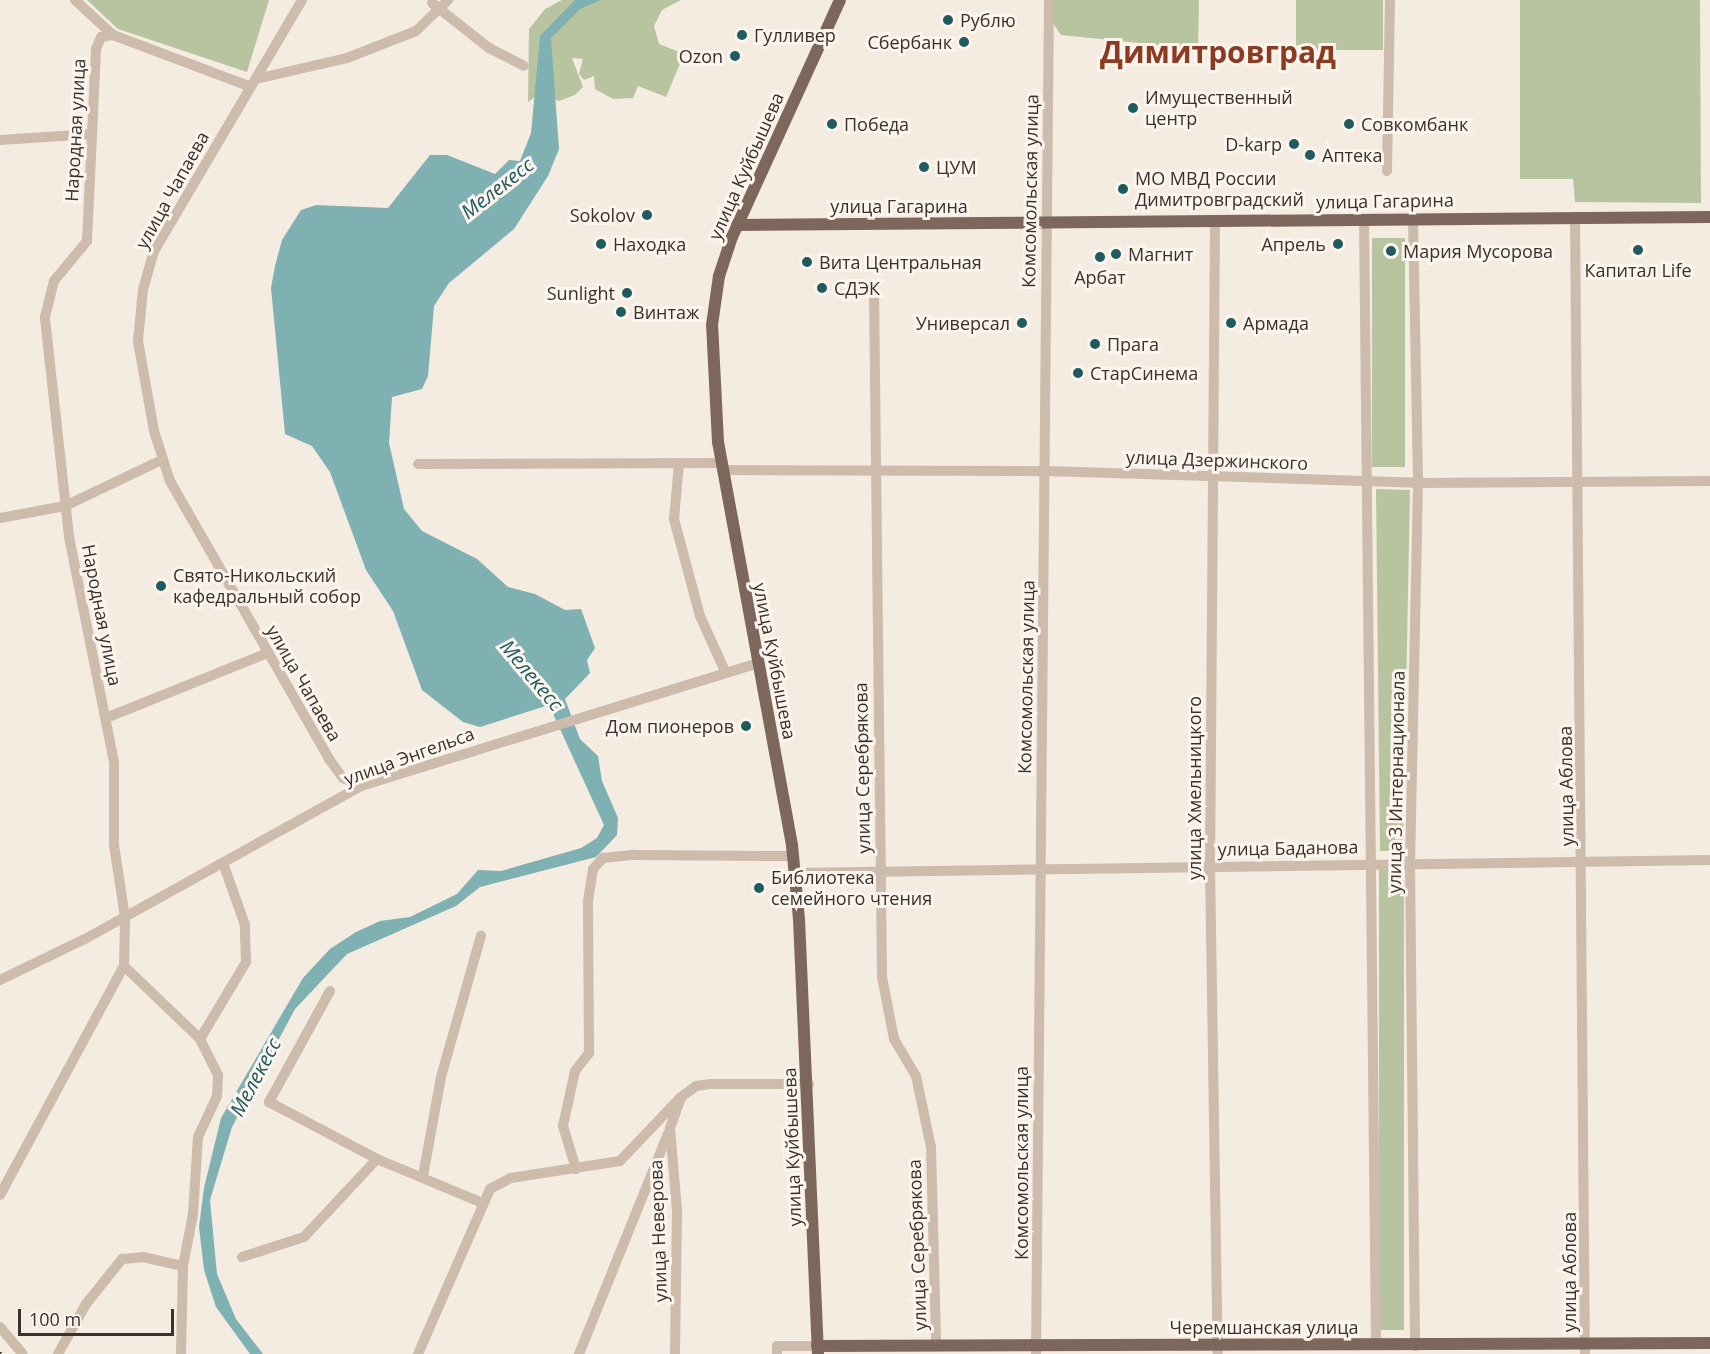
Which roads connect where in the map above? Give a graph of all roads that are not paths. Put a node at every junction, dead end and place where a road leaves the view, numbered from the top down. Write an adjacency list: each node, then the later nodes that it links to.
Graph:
1 (75, 0): 8 (street)
2 (302, 0): 10 (street, улица Чапаева)
3 (448, 0): 7 (street)
4 (840, 0): 20 (main road, улица Куйбышева)
5 (1049, 0): 19 (street, Комсомольская улица)
6 (1390, 0): 13 (street)
7 (435, 7): 9 (street); 10 (street)
8 (113, 35): 10 (street); 11 (street, Народная улица)
9 (524, 66)
10 (254, 83): 22 (street, улица Чапаева)
11 (92, 134): 12 (street); 33 (street, Народная улица)
12 (0, 140)
13 (1387, 171)
14 (1710, 217): 15 (main road, улица Гагарина)
15 (1575, 218): 17 (main road, улица Гагарина); 32 (street, улица Аблова)
16 (1365, 219): 17 (main road, улица Гагарина); 18 (main road, улица Гагарина); 29 (street, улица 3 Интернационала)
17 (1413, 219): 31 (street, улица 3 Интернационала)
18 (1215, 222): 19 (main road, улица Гагарина); 28 (street, улица Хмельницкого)
19 (1045, 224): 20 (main road, улица Гагарина); 27 (street, Комсомольская улица)
20 (737, 225): 25 (main road, улица Куйбышева)
21 (874, 291): 26 (street, улица Серебрякова)
22 (162, 460): 33 (street); 35 (street, улица Чапаева)
23 (679, 463): 24 (street, улица Дзержинского); 25 (street, улица Дзержинского); 37 (street)
24 (418, 464)
25 (722, 467): 26 (street, улица Дзержинского); 36 (main road, улица Куйбышева)
26 (873, 470): 27 (street, улица Дзержинского); 47 (street, улица Серебрякова)
27 (1046, 471): 28 (street, улица Дзержинского); 48 (street, Комсомольская улица)
28 (1210, 477): 29 (street, улица Дзержинского); 46 (street, улица Хмельницкого)
29 (1367, 481): 31 (street, улица Дзержинского); 45 (street, улица 3 Интернационала)
30 (1710, 481): 32 (street, улица Дзержинского)
31 (1418, 483): 32 (street, улица Дзержинского); 43 (street, улица 3 Интернационала)
32 (1579, 483): 42 (street, улица Аблова)
33 (69, 504): 34 (street); 38 (street, Народная улица)
34 (0, 518)
35 (268, 653): 38 (street); 39 (street, улица Чапаева)
36 (756, 664): 37 (street, улица Энгельса); 40 (main road, улица Куйбышева)
37 (725, 671): 39 (street, улица Энгельса)
38 (106, 718): 50 (street, Народная улица)
39 (361, 786): 44 (street, улица Энгельса)
40 (793, 856): 49 (main road, улица Куйбышева); 60 (street)
41 (1710, 860): 42 (street, улица Баданова)
42 (1584, 861): 43 (street, улица Баданова); 73 (street, улица Аблова)
43 (1410, 862): 45 (street, улица Баданова); 70 (street, улица 3 Интернационала)
44 (223, 863): 50 (street, улица Энгельса); 55 (street)
45 (1371, 863): 46 (street, улица Баданова); 69 (street, улица 3 Интернационала)
46 (1210, 866): 48 (street, улица Баданова); 72 (street, улица Хмельницкого)
47 (881, 869): 48 (street, улица Баданова); 49 (street, улица Баданова); 67 (street, улица Серебрякова)
48 (1038, 869): 71 (street, Комсомольская улица)
49 (794, 873): 56 (main road, улица Куйбышева)
50 (125, 917): 52 (street, Народная улица); 53 (street, улица Энгельса)
51 (481, 936): 61 (street)
52 (124, 966): 55 (street); 62 (street, Народная улица)
53 (0, 980)
54 (330, 991): 59 (street)
55 (200, 1039): 65 (street)
56 (808, 1084): 57 (street); 74 (main road, улица Куйбышева)
57 (681, 1097): 58 (street, улица Неверова); 60 (street)
58 (670, 1128): 80 (street); 81 (street, улица Неверова)
59 (377, 1159): 61 (street); 64 (street)
60 (576, 1169): 63 (street)
61 (423, 1176): 63 (street)
62 (0, 1195)
63 (480, 1202): 79 (street)
64 (242, 1257)
65 (183, 1266): 77 (street); 78 (street)
66 (0, 1327): 76 (street)
67 (936, 1343): 71 (main road, Черемшанская улица); 75 (main road, Черемшанская улица)
68 (1710, 1343): 73 (main road, Черемшанская улица)
69 (1376, 1345): 70 (main road, Черемшанская улица); 72 (main road, Черемшанская улица)
70 (1414, 1346): 73 (main road, Черемшанская улица)
71 (1036, 1349): 72 (main road, Черемшанская улица)
72 (1218, 1349)
73 (1586, 1349)
74 (817, 1350): 75 (main road, Черемшанская улица); 82 (street)
75 (848, 1350)
76 (23, 1354)
77 (58, 1354)
78 (181, 1354)
79 (418, 1354)
80 (579, 1354)
81 (675, 1354)
82 (777, 1354)

